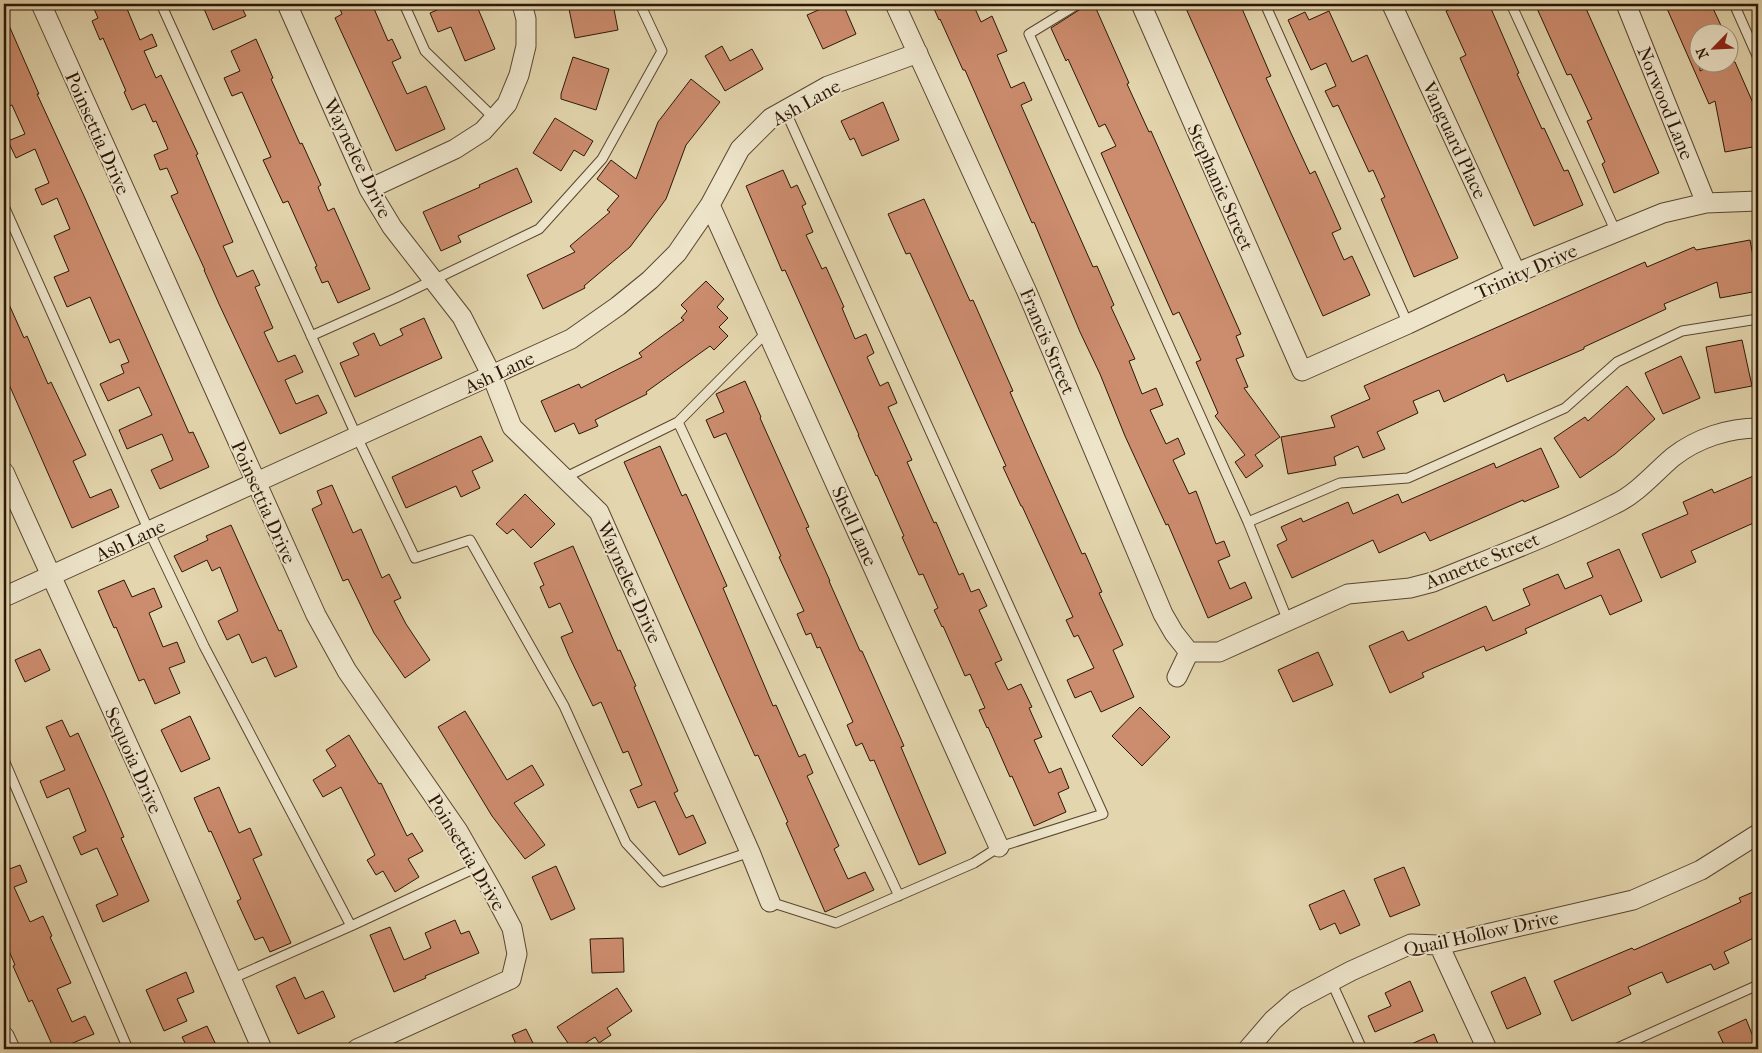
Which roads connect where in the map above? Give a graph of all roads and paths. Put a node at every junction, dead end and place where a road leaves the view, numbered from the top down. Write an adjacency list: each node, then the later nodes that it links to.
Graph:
1 (40, 4): 38 (street, Poinsettia Drive)
2 (161, 4): 30 (lane)
3 (287, 4): 19 (street, Waynelee Drive)
4 (404, 4): 18 (lane)
5 (522, 4): 18 (street)
6 (640, 4): 26 (lane)
7 (895, 4): 15 (street, Francis Street)
8 (1078, 4): 39 (lane)
9 (1141, 4): 31 (street, Stephanie Street)
10 (1265, 4): 28 (lane)
11 (1511, 4): 24 (lane)
12 (1626, 4): 21 (street, Norwood Lane)
13 (1734, 4): 16 (lane)
14 (1393, 7): 25 (street, Vanguard Place)
15 (918, 53): 17 (street, Ash Lane); 44 (street, Francis Street)
16 (1758, 58)
17 (785, 110): 22 (street, Ash Lane); 48 (lane)
18 (494, 118): 19 (street)
19 (369, 189): 26 (street, Waynelee Drive)
20 (1758, 201): 21 (street, Trinity Drive)
21 (1706, 202): 24 (street, Trinity Drive)
22 (710, 205): 29 (street, Shell Lane); 32 (street, Ash Lane)
23 (4, 206): 40 (lane)
24 (1616, 232): 25 (street, Trinity Drive)
25 (1516, 274): 28 (street, Trinity Drive)
26 (432, 280): 30 (lane); 32 (street, Waynelee Drive)
27 (1758, 319): 39 (lane)
28 (1408, 324): 31 (street, Trinity Drive)
29 (767, 332): 33 (lane); 48 (street, Shell Lane)
30 (311, 336): 35 (lane)
31 (1302, 371)
32 (492, 376): 35 (street, Ash Lane); 37 (street, Waynelee Drive)
33 (678, 422): 37 (lane); 51 (lane)
34 (1758, 428): 43 (street, Annette Street)
35 (357, 437): 38 (street, Ash Lane); 49 (lane)
36 (4, 472): 41 (street, Sequoia Drive)
37 (564, 478): 49 (street, Waynelee Drive)
38 (255, 482): 40 (street, Ash Lane); 50 (street, Poinsettia Drive)
39 (1248, 522): 43 (lane)
40 (149, 531): 41 (street, Ash Lane); 53 (lane)
41 (50, 576): 42 (street, Ash Lane); 55 (street, Sequoia Drive)
42 (4, 597)
43 (1288, 621): 44 (street, Annette Street)
44 (1189, 652): 45 (street)
45 (1177, 677)
46 (4, 760): 60 (lane)
47 (1758, 834): 54 (street, Quail Hollow Drive)
48 (999, 847): 51 (lane)
49 (750, 852): 52 (street, Waynelee Drive)
50 (478, 865): 53 (lane); 62 (street, Poinsettia Drive)
51 (898, 896): 52 (lane)
52 (770, 902)
53 (351, 926): 55 (lane)
54 (1439, 945): 56 (street, Quail Hollow Drive); 65 (street)
55 (231, 978): 61 (street, Sequoia Drive)
56 (1331, 981): 63 (street, Quail Hollow Drive); 64 (lane)
57 (1758, 985): 66 (lane)
58 (4, 1036): 59 (street)
59 (10, 1049)
60 (128, 1049)
61 (262, 1049)
62 (357, 1049)
63 (1248, 1049)
64 (1362, 1049)
65 (1487, 1049)
66 (1615, 1049)

